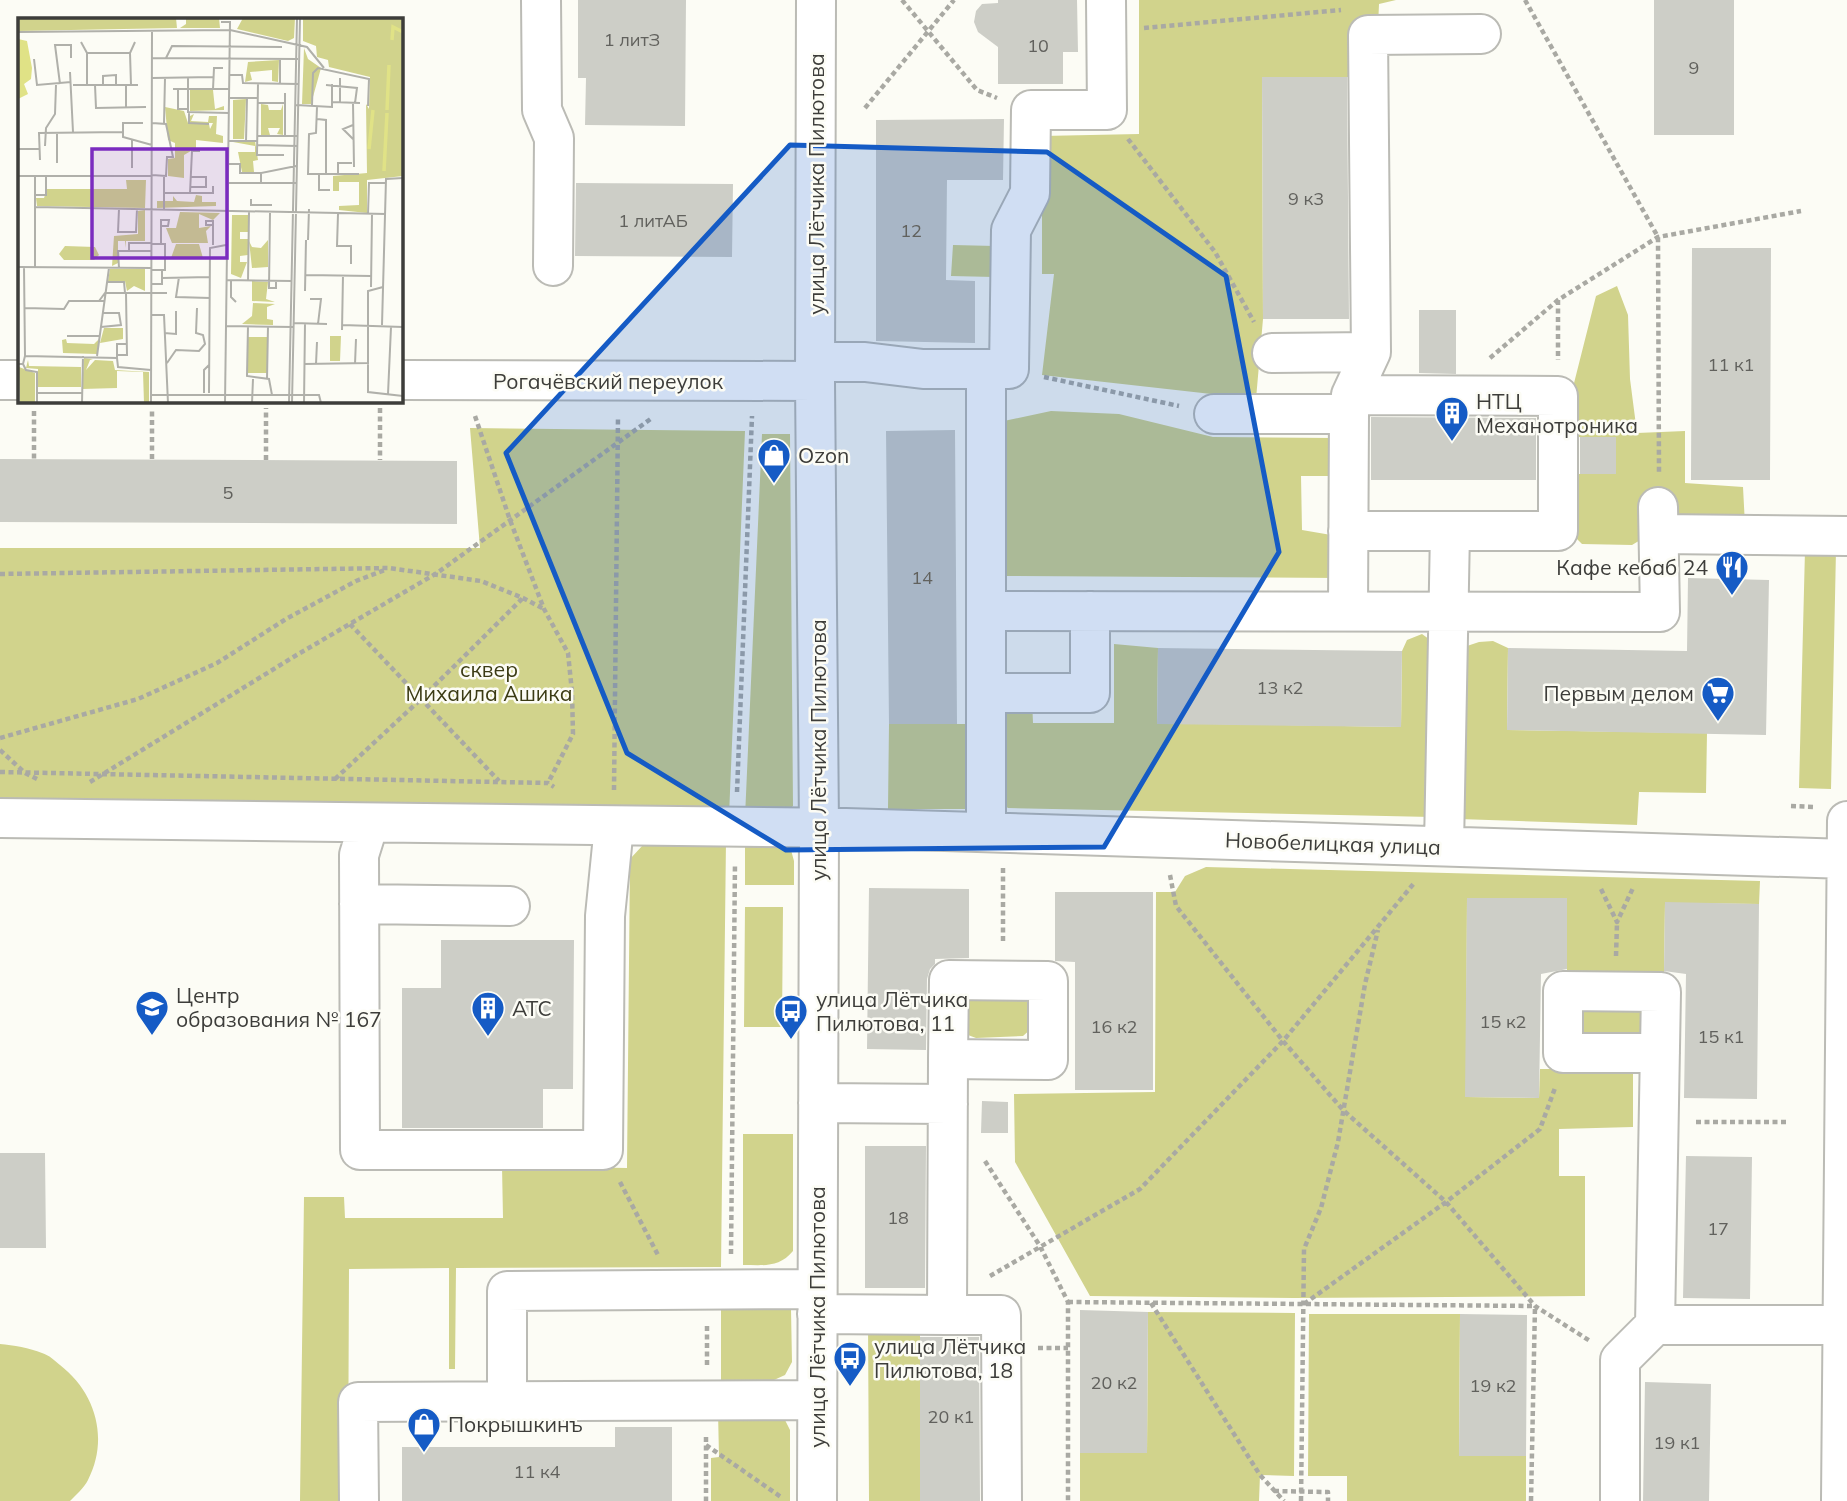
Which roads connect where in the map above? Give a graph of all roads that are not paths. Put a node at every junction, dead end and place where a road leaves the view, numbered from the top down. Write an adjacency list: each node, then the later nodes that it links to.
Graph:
1 (541, 0): 5 (street)
2 (816, 0): 9 (street, улица Лётчика Пилютова)
3 (1106, 0): 8 (street)
4 (1481, 34): 6 (street)
5 (553, 266)
6 (1371, 352): 7 (street); 13 (street)
7 (1272, 354)
8 (997, 369): 9 (street, Рогачёвский переулок); 20 (street)
9 (815, 371): 12 (street, Рогачёвский переулок); 27 (street, улица Лётчика Пилютова)
10 (0, 380): 11 (street)
11 (18, 389)
12 (402, 393)
13 (1350, 404): 14 (street); 15 (street); 16 (street)
14 (1214, 414)
15 (1348, 531): 16 (street); 18 (street)
16 (1450, 531): 19 (street)
17 (1847, 536): 19 (street)
18 (1348, 610): 19 (street); 21 (street)
19 (1448, 610): 29 (street)
20 (985, 611): 21 (street); 22 (street)
21 (1090, 611): 22 (street)
22 (985, 693): 28 (street)
23 (614, 815): 26 (street, Новобелицкая улица); 27 (street, Новобелицкая улица); 31 (street)
24 (0, 818): 26 (street, Новобелицкая улица)
25 (1847, 821): 30 (street)
26 (369, 823): 31 (street)
27 (819, 827): 28 (street, Новобелицкая улица); 35 (street, улица Лётчика Пилютова)
28 (986, 832): 29 (street, Новобелицкая улица)
29 (1444, 846): 30 (street, Новобелицкая улица)
30 (1847, 859): 40 (street)
31 (359, 904): 32 (street)
32 (510, 906)
33 (1660, 1053): 33 (street); 39 (street)
34 (948, 1059): 36 (street)
35 (818, 1103): 36 (street); 37 (street, улица Лётчика Пилютова)
36 (948, 1104): 38 (street)
37 (817, 1302): 38 (street); 41 (street, улица Лётчика Пилютова); 42 (street)
38 (947, 1309): 45 (street)
39 (1654, 1325): 40 (street); 46 (street)
40 (1842, 1325): 47 (street)
41 (817, 1400): 42 (street); 44 (street, улица Лётчика Пилютова)
42 (507, 1401): 43 (street)
43 (359, 1501)
44 (817, 1501)
45 (1002, 1501)
46 (1620, 1501)
47 (1841, 1501)

